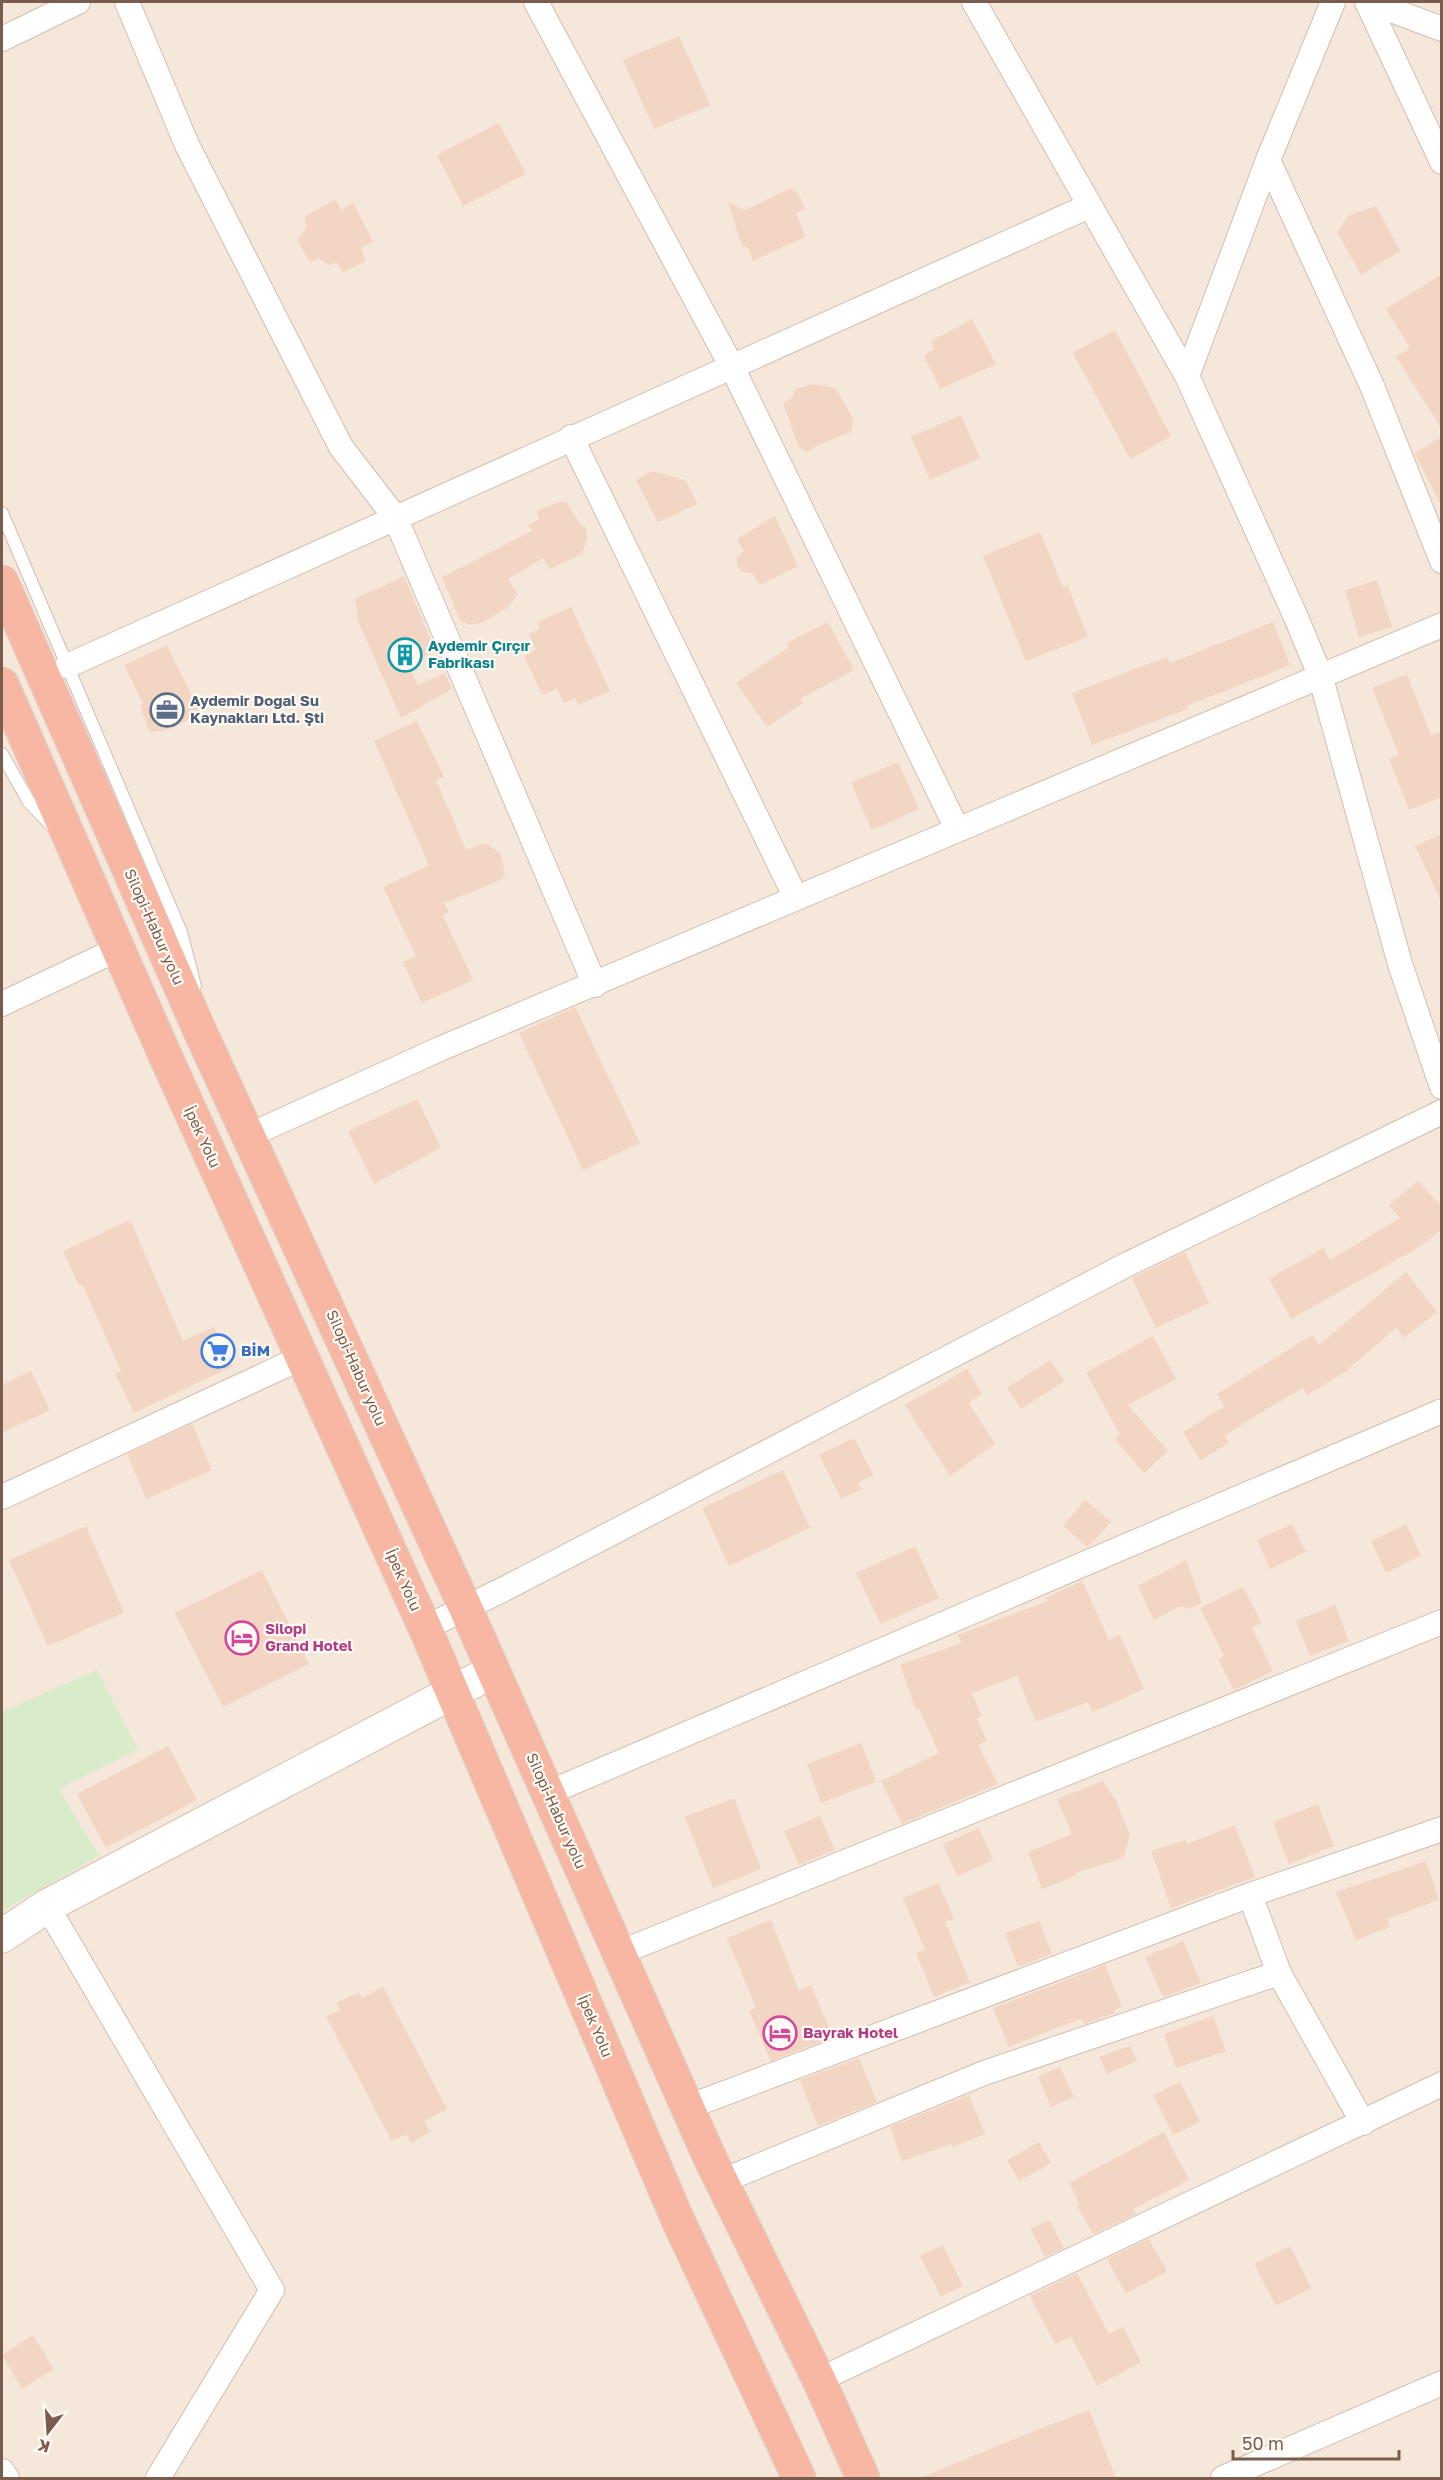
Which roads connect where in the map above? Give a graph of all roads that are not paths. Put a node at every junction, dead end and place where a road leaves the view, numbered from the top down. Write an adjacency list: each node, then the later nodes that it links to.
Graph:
1 (78, 2): 8 (street)
2 (127, 2): 16 (street)
3 (536, 2): 12 (street)
4 (974, 2): 11 (street)
5 (1333, 2): 9 (street)
6 (1369, 2): 7 (street); 10 (street)
7 (1442, 29)
8 (2, 39)
9 (1268, 160): 13 (street); 17 (street)
10 (1442, 162)
11 (1089, 206): 12 (street); 13 (street)
12 (732, 367): 14 (street); 24 (street)
13 (1186, 376): 21 (street)
14 (571, 437): 16 (street); 26 (street)
15 (2, 513): 20 (lane)
16 (395, 517): 20 (street); 28 (street)
17 (1442, 561)
18 (2, 582): 30 (highway, Silopi-Habur yolu)
19 (1442, 625): 21 (street)
20 (67, 666): 30 (lane)
21 (1320, 675): 24 (street); 31 (street)
22 (2, 684): 25 (highway, İpek Yolu)
23 (2, 754): 25 (lane)
24 (957, 829): 26 (street)
25 (70, 840): 27 (highway, İpek Yolu)
26 (796, 898): 28 (street)
27 (118, 949): 29 (street); 34 (highway, İpek Yolu)
28 (595, 985): 33 (street)
29 (2, 1004)
30 (199, 1029): 33 (highway, Silopi-Habur yolu)
31 (1442, 1087)
32 (1442, 1112): 37 (street)
33 (250, 1135): 37 (highway, Silopi-Habur yolu)
34 (303, 1357): 36 (street); 39 (highway, İpek Yolu)
35 (1442, 1411): 42 (street)
36 (2, 1497)
37 (466, 1609): 39 (street); 40 (highway, Silopi-Habur yolu)
38 (1442, 1622): 47 (street)
39 (425, 1628): 41 (highway, İpek Yolu)
40 (493, 1671): 41 (street); 42 (highway, Silopi-Habur yolu)
41 (452, 1692): 45 (street); 58 (highway, İpek Yolu)
42 (548, 1793): 47 (highway, Silopi-Habur yolu)
43 (1442, 1830): 44 (street)
44 (1250, 1895): 48 (street); 50 (street)
45 (47, 1906): 46 (street); 57 (street)
46 (2, 1936)
47 (619, 1953): 50 (highway, Silopi-Habur yolu)
48 (1279, 1973): 51 (street); 52 (street)
49 (1442, 2084): 51 (street)
50 (688, 2107): 52 (highway, Silopi-Habur yolu)
51 (1364, 2123): 53 (street)
52 (715, 2168): 53 (highway, Silopi-Habur yolu)
53 (819, 2380): 59 (highway, Silopi-Habur yolu)
54 (1442, 2383): 60 (street)
55 (2, 2471): 56 (street)
56 (7, 2478)
57 (158, 2478)
58 (799, 2478)
59 (863, 2478)
60 (1223, 2478)

